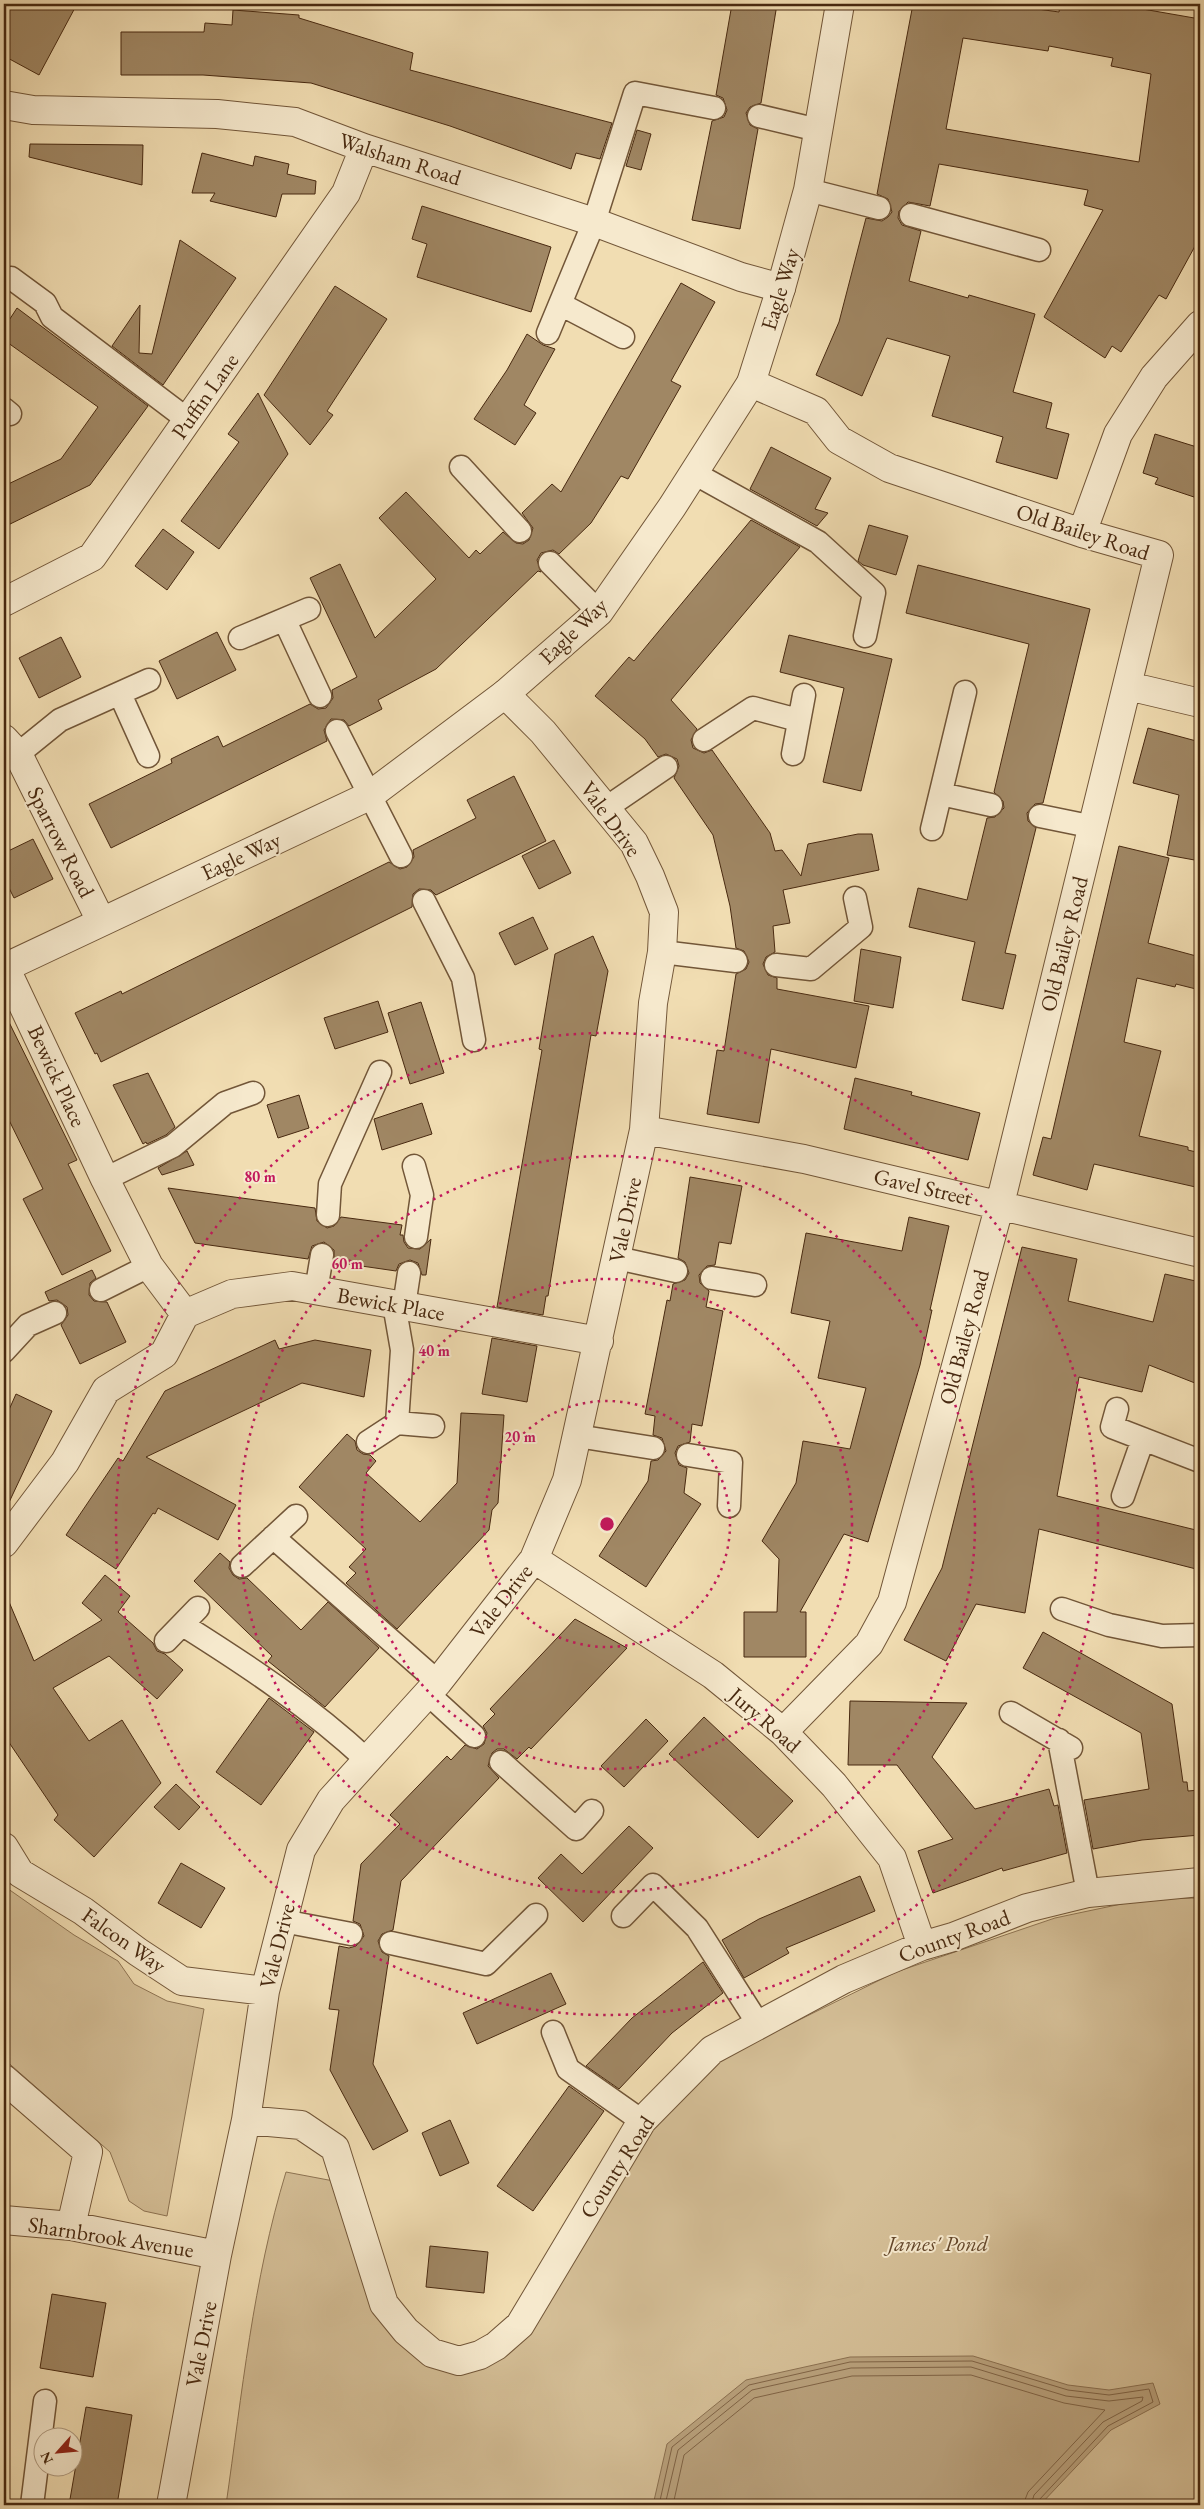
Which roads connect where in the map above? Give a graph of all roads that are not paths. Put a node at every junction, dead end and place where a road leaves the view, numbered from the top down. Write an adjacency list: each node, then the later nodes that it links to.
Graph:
1 (840, 4): 5 (street, Eagle Way)
2 (4, 105): 6 (street, Walsham Road)
3 (714, 108): 10 (lane)
4 (760, 116): 5 (lane)
5 (818, 130): 7 (street, Eagle Way)
6 (364, 148): 10 (street, Walsham Road); 19 (street, Puffin Lane)
7 (808, 190): 8 (lane); 13 (street, Eagle Way)
8 (879, 208)
9 (911, 215): 11 (lane)
10 (594, 222): 13 (street, Walsham Road); 14 (lane)
11 (1039, 250)
12 (11, 278): 19 (lane)
13 (782, 288): 18 (street, Eagle Way)
14 (560, 304): 16 (lane); 17 (lane)
15 (1200, 325): 23 (street)
16 (548, 333)
17 (624, 337)
18 (751, 383): 21 (street, Eagle Way); 23 (street, Old Bailey Road)
19 (188, 420): 25 (street, Puffin Lane)
20 (461, 467): 22 (lane)
21 (692, 472): 27 (street, Eagle Way); 29 (lane)
22 (520, 531)
23 (1082, 533): 32 (street, Old Bailey Road)
24 (550, 563): 27 (lane)
25 (4, 602)
26 (309, 609): 28 (lane)
27 (599, 612): 35 (street, Eagle Way)
28 (284, 621): 30 (lane); 37 (lane)
29 (865, 636)
30 (240, 638)
31 (149, 680): 34 (lane)
32 (1128, 686): 38 (street); 51 (street, Old Bailey Road)
33 (965, 692): 46 (lane)
34 (120, 694): 42 (lane); 44 (lane)
35 (505, 694): 47 (street, Eagle Way); 49 (street, Vale Drive)
36 (804, 695): 39 (lane)
37 (320, 696)
38 (1200, 703)
39 (798, 720): 41 (lane); 43 (lane)
40 (337, 731): 47 (lane)
41 (704, 740)
42 (11, 746): 56 (street, Sparrow Road)
43 (793, 754)
44 (148, 756)
45 (666, 767): 49 (lane)
46 (940, 794): 48 (lane); 52 (lane)
47 (369, 796): 53 (lane); 56 (street, Eagle Way)
48 (990, 805)
49 (606, 808): 57 (street, Vale Drive)
50 (1040, 816): 51 (lane)
51 (1094, 827): 67 (street, Old Bailey Road)
52 (932, 829)
53 (401, 856)
54 (855, 898): 59 (lane)
55 (424, 902): 61 (lane)
56 (101, 921): 60 (street, Eagle Way)
57 (662, 952): 58 (lane); 64 (street, Vale Drive)
58 (736, 961)
59 (776, 966)
60 (4, 967): 66 (street, Bewick Place)
61 (474, 1040)
62 (380, 1072): 68 (lane)
63 (253, 1093): 66 (lane)
64 (644, 1130): 67 (street, Gavel Street); 72 (street, Vale Drive)
65 (414, 1166): 69 (lane)
66 (105, 1179): 73 (street, Bewick Place)
67 (1000, 1204): 70 (street, Gavel Street); 108 (street, Old Bailey Road)
68 (328, 1215)
69 (416, 1237)
70 (1200, 1254)
71 (322, 1255): 79 (lane)
72 (617, 1258): 74 (lane); 83 (street, Vale Drive)
73 (149, 1266): 78 (lane); 82 (street, Bewick Place)
74 (676, 1271)
75 (409, 1273): 80 (lane)
76 (712, 1278): 77 (lane)
77 (755, 1285)
78 (101, 1290)
79 (316, 1290): 80 (street, Bewick Place); 82 (street, Bewick Place)
80 (399, 1305): 83 (street, Bewick Place); 86 (lane)
81 (55, 1313): 84 (lane)
82 (185, 1314): 98 (street)
83 (599, 1342): 88 (street, Vale Drive)
84 (4, 1352)
85 (1117, 1409): 89 (lane)
86 (397, 1423): 87 (lane); 90 (lane)
87 (433, 1426)
88 (577, 1436): 91 (lane); 99 (street, Vale Drive)
89 (1142, 1439): 93 (lane); 94 (lane)
90 (368, 1442)
91 (652, 1448)
92 (688, 1455): 95 (lane)
93 (1200, 1461)
94 (1124, 1496)
95 (729, 1506)
96 (296, 1516): 97 (lane)
97 (272, 1537): 100 (lane); 106 (lane)
98 (4, 1544)
99 (534, 1559): 106 (street, Vale Drive); 108 (street, Jury Road)
100 (242, 1566)
101 (198, 1608): 103 (lane)
102 (1062, 1609): 104 (lane)
103 (183, 1625): 105 (lane); 110 (lane)
104 (1200, 1635)
105 (166, 1641)
106 (433, 1687): 109 (lane); 110 (street, Vale Drive)
107 (1011, 1713): 115 (lane)
108 (782, 1732): 121 (street, Jury Road)
109 (474, 1736)
110 (367, 1760): 118 (street, Vale Drive)
111 (501, 1762): 112 (lane)
112 (592, 1811)
113 (4, 1847): 122 (street, Falcon Way)
114 (1200, 1882): 115 (street, County Road)
115 (1088, 1893): 121 (street, County Road)
116 (536, 1915): 120 (lane)
117 (623, 1916): 123 (lane)
118 (283, 1921): 119 (lane); 122 (street, Vale Drive)
119 (351, 1934)
120 (391, 1943)
121 (922, 1946): 123 (street, County Road)
122 (265, 1991): 126 (street, Vale Drive)
123 (759, 2025): 127 (street, County Road)
124 (552, 2032): 127 (lane)
125 (4, 2079): 129 (street)
126 (246, 2120): 127 (street, County Road); 130 (street, Vale Drive)
127 (642, 2121)
128 (4, 2220): 129 (street, Sharnbrook Avenue)
129 (71, 2226): 130 (street, Sharnbrook Avenue)
130 (217, 2255): 133 (street, Vale Drive)
131 (45, 2401): 132 (lane)
132 (32, 2505)
133 (170, 2505)

